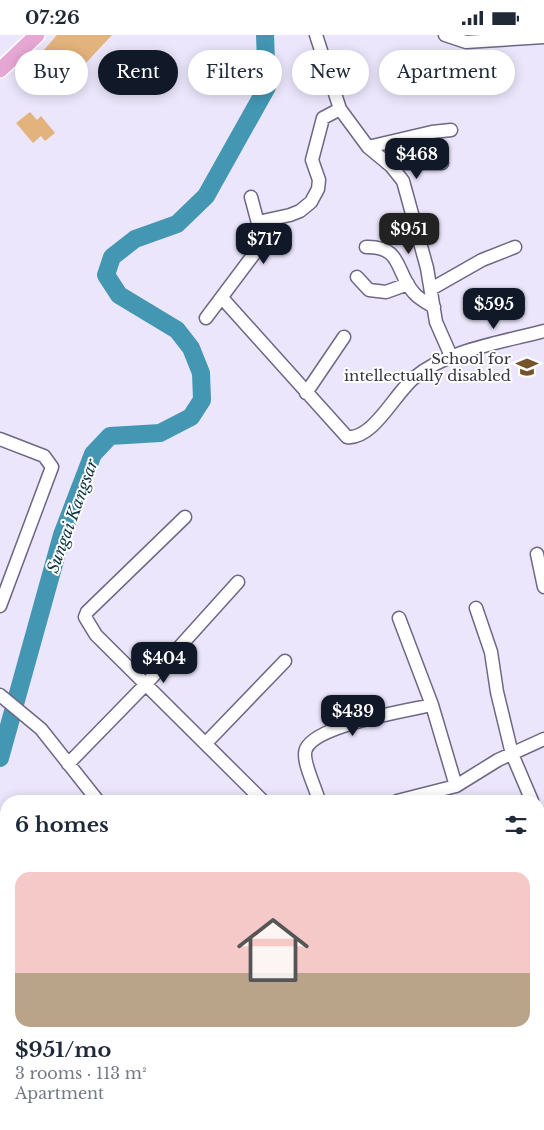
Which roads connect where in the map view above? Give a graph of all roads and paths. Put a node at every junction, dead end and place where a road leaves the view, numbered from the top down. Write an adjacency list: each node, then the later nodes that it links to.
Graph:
1 (36, 35): 5 (main road)
2 (316, 35): 6 (street)
3 (445, 35): 4 (street)
4 (544, 37)
5 (0, 69)
6 (340, 109): 8 (street); 12 (street)
7 (451, 130): 8 (street)
8 (368, 147): 9 (street)
9 (387, 163): 10 (street); 17 (street)
10 (442, 163)
11 (251, 197): 12 (street)
12 (258, 222): 18 (street)
13 (366, 247): 16 (street)
14 (514, 247): 17 (street)
15 (358, 277): 16 (street)
16 (408, 284): 19 (street)
17 (431, 289): 19 (street)
18 (223, 299): 20 (street); 24 (street)
19 (434, 307): 23 (street)
20 (206, 318)
21 (544, 331): 23 (street)
22 (344, 337): 24 (street)
23 (451, 356): 24 (street)
24 (306, 393)
25 (0, 439): 30 (street)
26 (185, 517): 34 (street)
27 (537, 554): 29 (street)
28 (238, 582): 34 (street)
29 (544, 587)
30 (0, 606)
31 (476, 609): 39 (street)
32 (399, 617): 36 (street)
33 (285, 661): 38 (street)
34 (146, 684): 38 (street); 40 (street)
35 (0, 695): 40 (street)
36 (432, 705): 41 (street); 44 (street)
37 (544, 739): 39 (street)
38 (206, 743): 43 (street)
39 (512, 754): 41 (street); 46 (street)
40 (68, 763): 42 (street)
41 (456, 786): 45 (street)
42 (93, 795)
43 (257, 795)
44 (317, 795)
45 (421, 795)
46 (529, 795)

